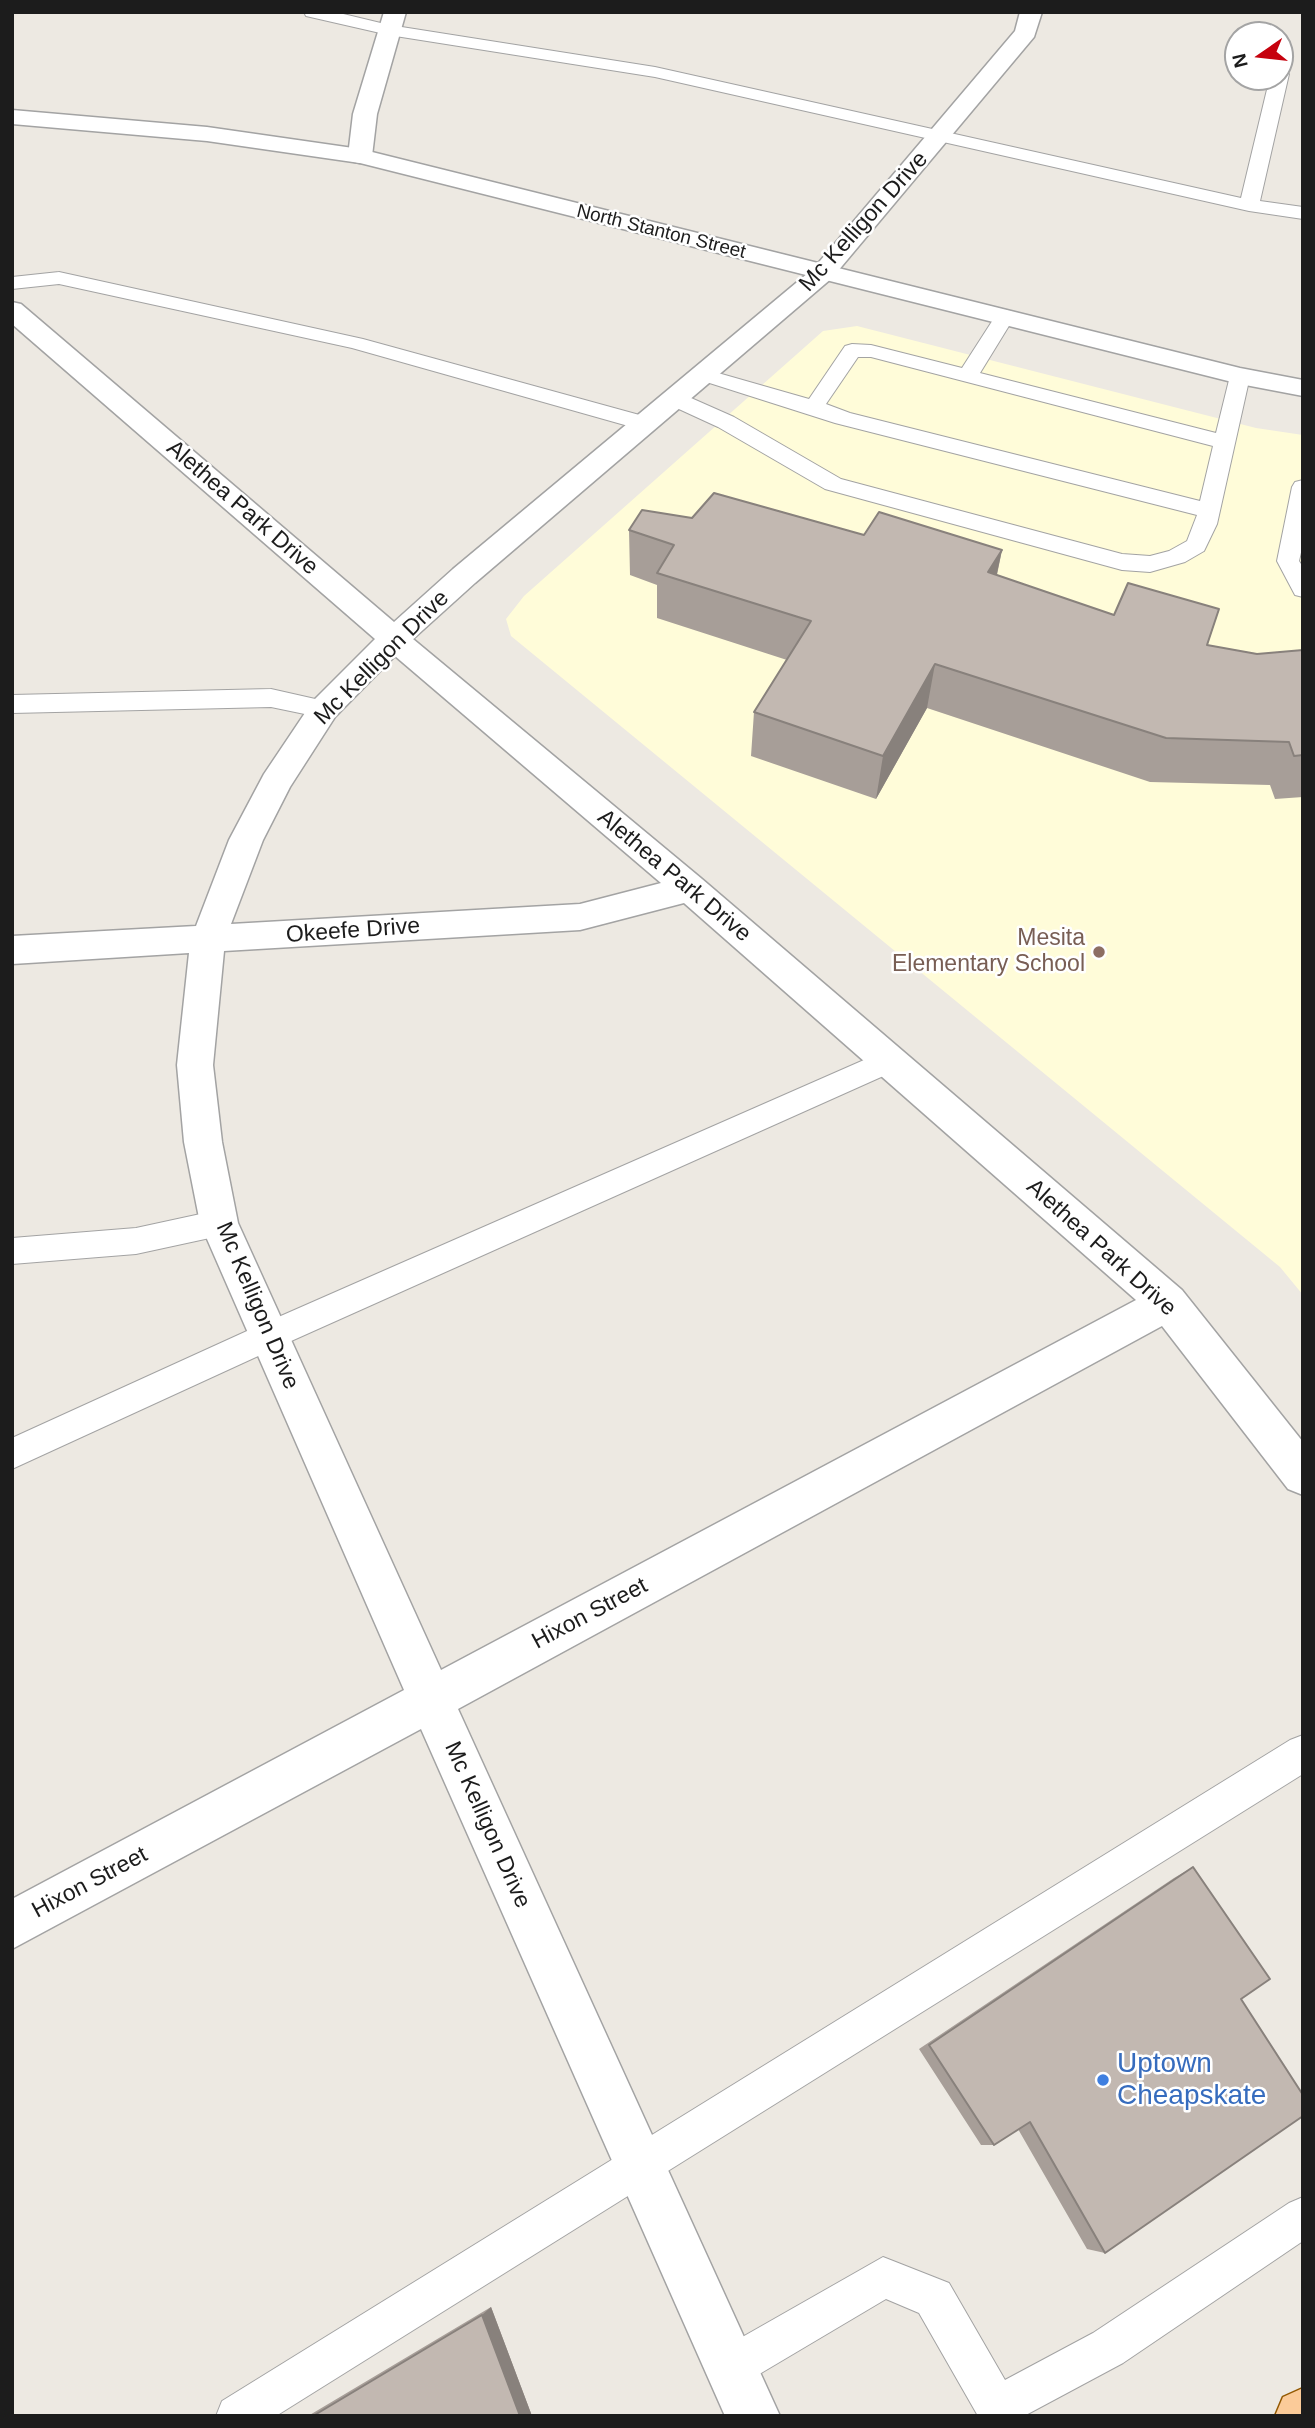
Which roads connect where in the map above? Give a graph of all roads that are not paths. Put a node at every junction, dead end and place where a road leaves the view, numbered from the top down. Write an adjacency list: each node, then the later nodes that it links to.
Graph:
1 (312, 12): 3 (lane)
2 (1031, 12): 6 (street, Mc Kelligon Drive)
3 (392, 21): 6 (lane); 7 (street)
4 (1276, 91): 8 (lane)
5 (12, 117): 7 (street, North Stanton Street)
6 (940, 135): 8 (lane); 10 (street, Mc Kelligon Drive)
7 (360, 156): 10 (street, North Stanton Street)
8 (1249, 205): 9 (lane)
9 (1303, 213)
10 (823, 273): 12 (street, North Stanton Street); 14 (street, Mc Kelligon Drive)
11 (12, 284): 20 (lane)
12 (1005, 316): 15 (lane); 16 (street, North Stanton Street)
13 (19, 323): 25 (street, Alethea Park Drive)
14 (704, 375): 18 (street, Mc Kelligon Drive); 19 (lane)
15 (967, 376): 19 (lane); 21 (lane)
16 (1240, 376): 17 (street, North Stanton Street); 21 (lane)
17 (1303, 387)
18 (675, 399): 20 (street, Mc Kelligon Drive); 23 (lane)
19 (814, 407): 23 (lane)
20 (646, 424): 25 (street, Mc Kelligon Drive)
21 (1225, 442): 23 (lane)
22 (1303, 487): 24 (lane)
23 (1209, 511)
24 (1303, 589)
25 (394, 639): 27 (street, Mc Kelligon Drive); 28 (street, Alethea Park Drive)
26 (12, 704): 27 (lane)
27 (324, 709): 29 (street, Mc Kelligon Drive)
28 (690, 888): 29 (street, Okeefe Drive); 31 (street, Alethea Park Drive)
29 (208, 940): 30 (street, Okeefe Drive); 32 (street, Mc Kelligon Drive)
30 (12, 950)
31 (889, 1060): 34 (street, Alethea Park Drive); 35 (lane)
32 (219, 1223): 33 (lane); 35 (street, Mc Kelligon Drive)
33 (12, 1251)
34 (1168, 1303): 37 (street, Alethea Park Drive); 38 (street, Hixon Street)
35 (269, 1336): 36 (lane); 38 (street, Mc Kelligon Drive)
36 (12, 1454)
37 (1303, 1475)
38 (431, 1699): 40 (street, Hixon Street); 41 (street, Mc Kelligon Drive)
39 (1303, 1753): 41 (lane)
40 (12, 1925)
41 (639, 2166): 43 (street, Mc Kelligon Drive); 45 (lane)
42 (1303, 2217): 44 (lane)
43 (731, 2367): 44 (lane); 46 (street, Mc Kelligon Drive)
44 (1000, 2411)
45 (237, 2416)
46 (754, 2416)

